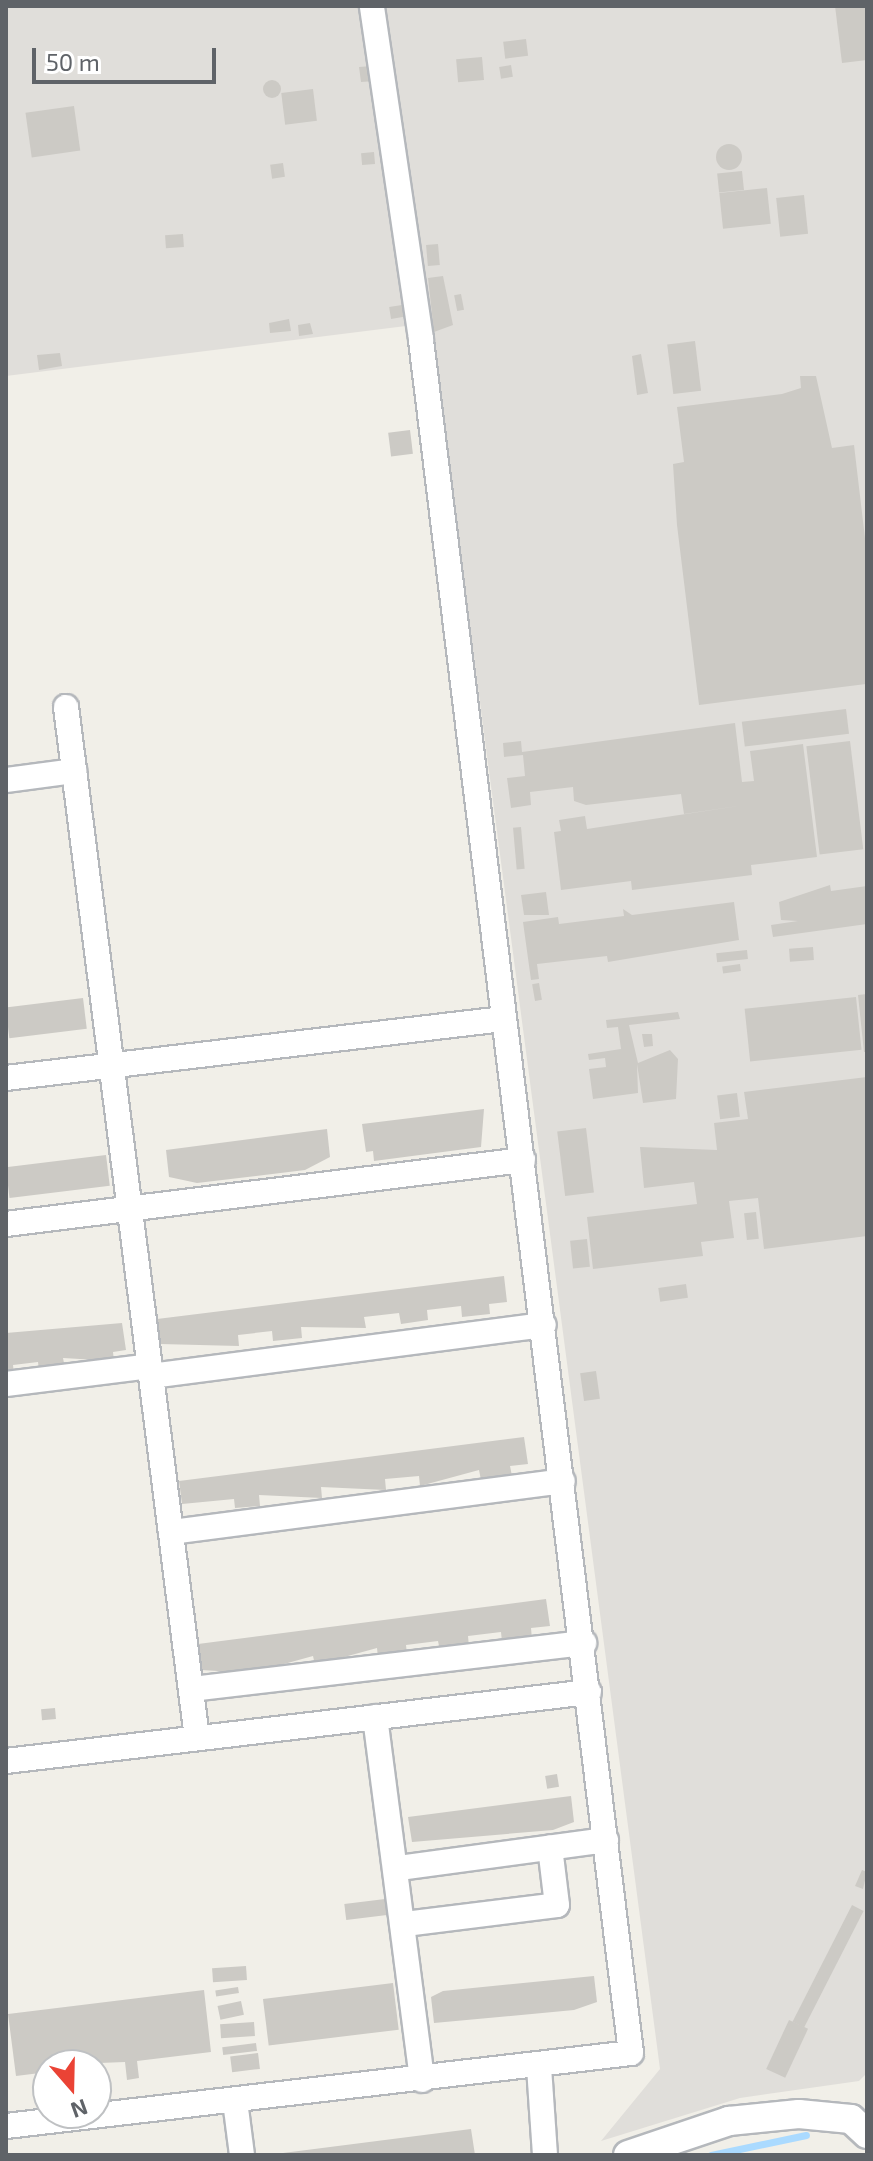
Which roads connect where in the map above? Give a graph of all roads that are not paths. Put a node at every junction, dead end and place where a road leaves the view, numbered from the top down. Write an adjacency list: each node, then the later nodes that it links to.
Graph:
1 (372, 6): 5 (street)
2 (66, 707): 3 (street)
3 (74, 771): 4 (street); 6 (street)
4 (6, 780)
5 (503, 1019): 6 (street); 8 (street)
6 (111, 1064): 7 (street); 9 (street)
7 (6, 1078)
8 (523, 1160): 9 (street); 11 (street)
9 (130, 1209): 10 (street); 12 (street)
10 (6, 1224)
11 (544, 1325): 12 (street); 14 (street)
12 (151, 1371): 13 (street); 15 (street)
13 (6, 1384)
14 (563, 1481): 15 (street); 16 (street)
15 (171, 1532): 17 (street)
16 (584, 1643): 17 (street); 18 (street)
17 (192, 1689): 20 (street)
18 (589, 1692): 19 (street); 22 (street)
19 (375, 1717): 20 (street); 24 (street)
20 (197, 1738): 21 (street)
21 (6, 1761)
22 (606, 1840): 23 (street); 26 (street)
23 (550, 1847): 24 (street); 25 (street)
24 (399, 1868): 25 (street)
25 (405, 1924): 27 (street)
26 (539, 2067): 27 (street); 32 (street)
27 (422, 2080): 28 (street)
28 (235, 2101): 30 (street); 31 (street)
29 (862, 2119): 33 (street)
30 (6, 2126)
31 (242, 2155)
32 (545, 2155)
33 (628, 2155)

